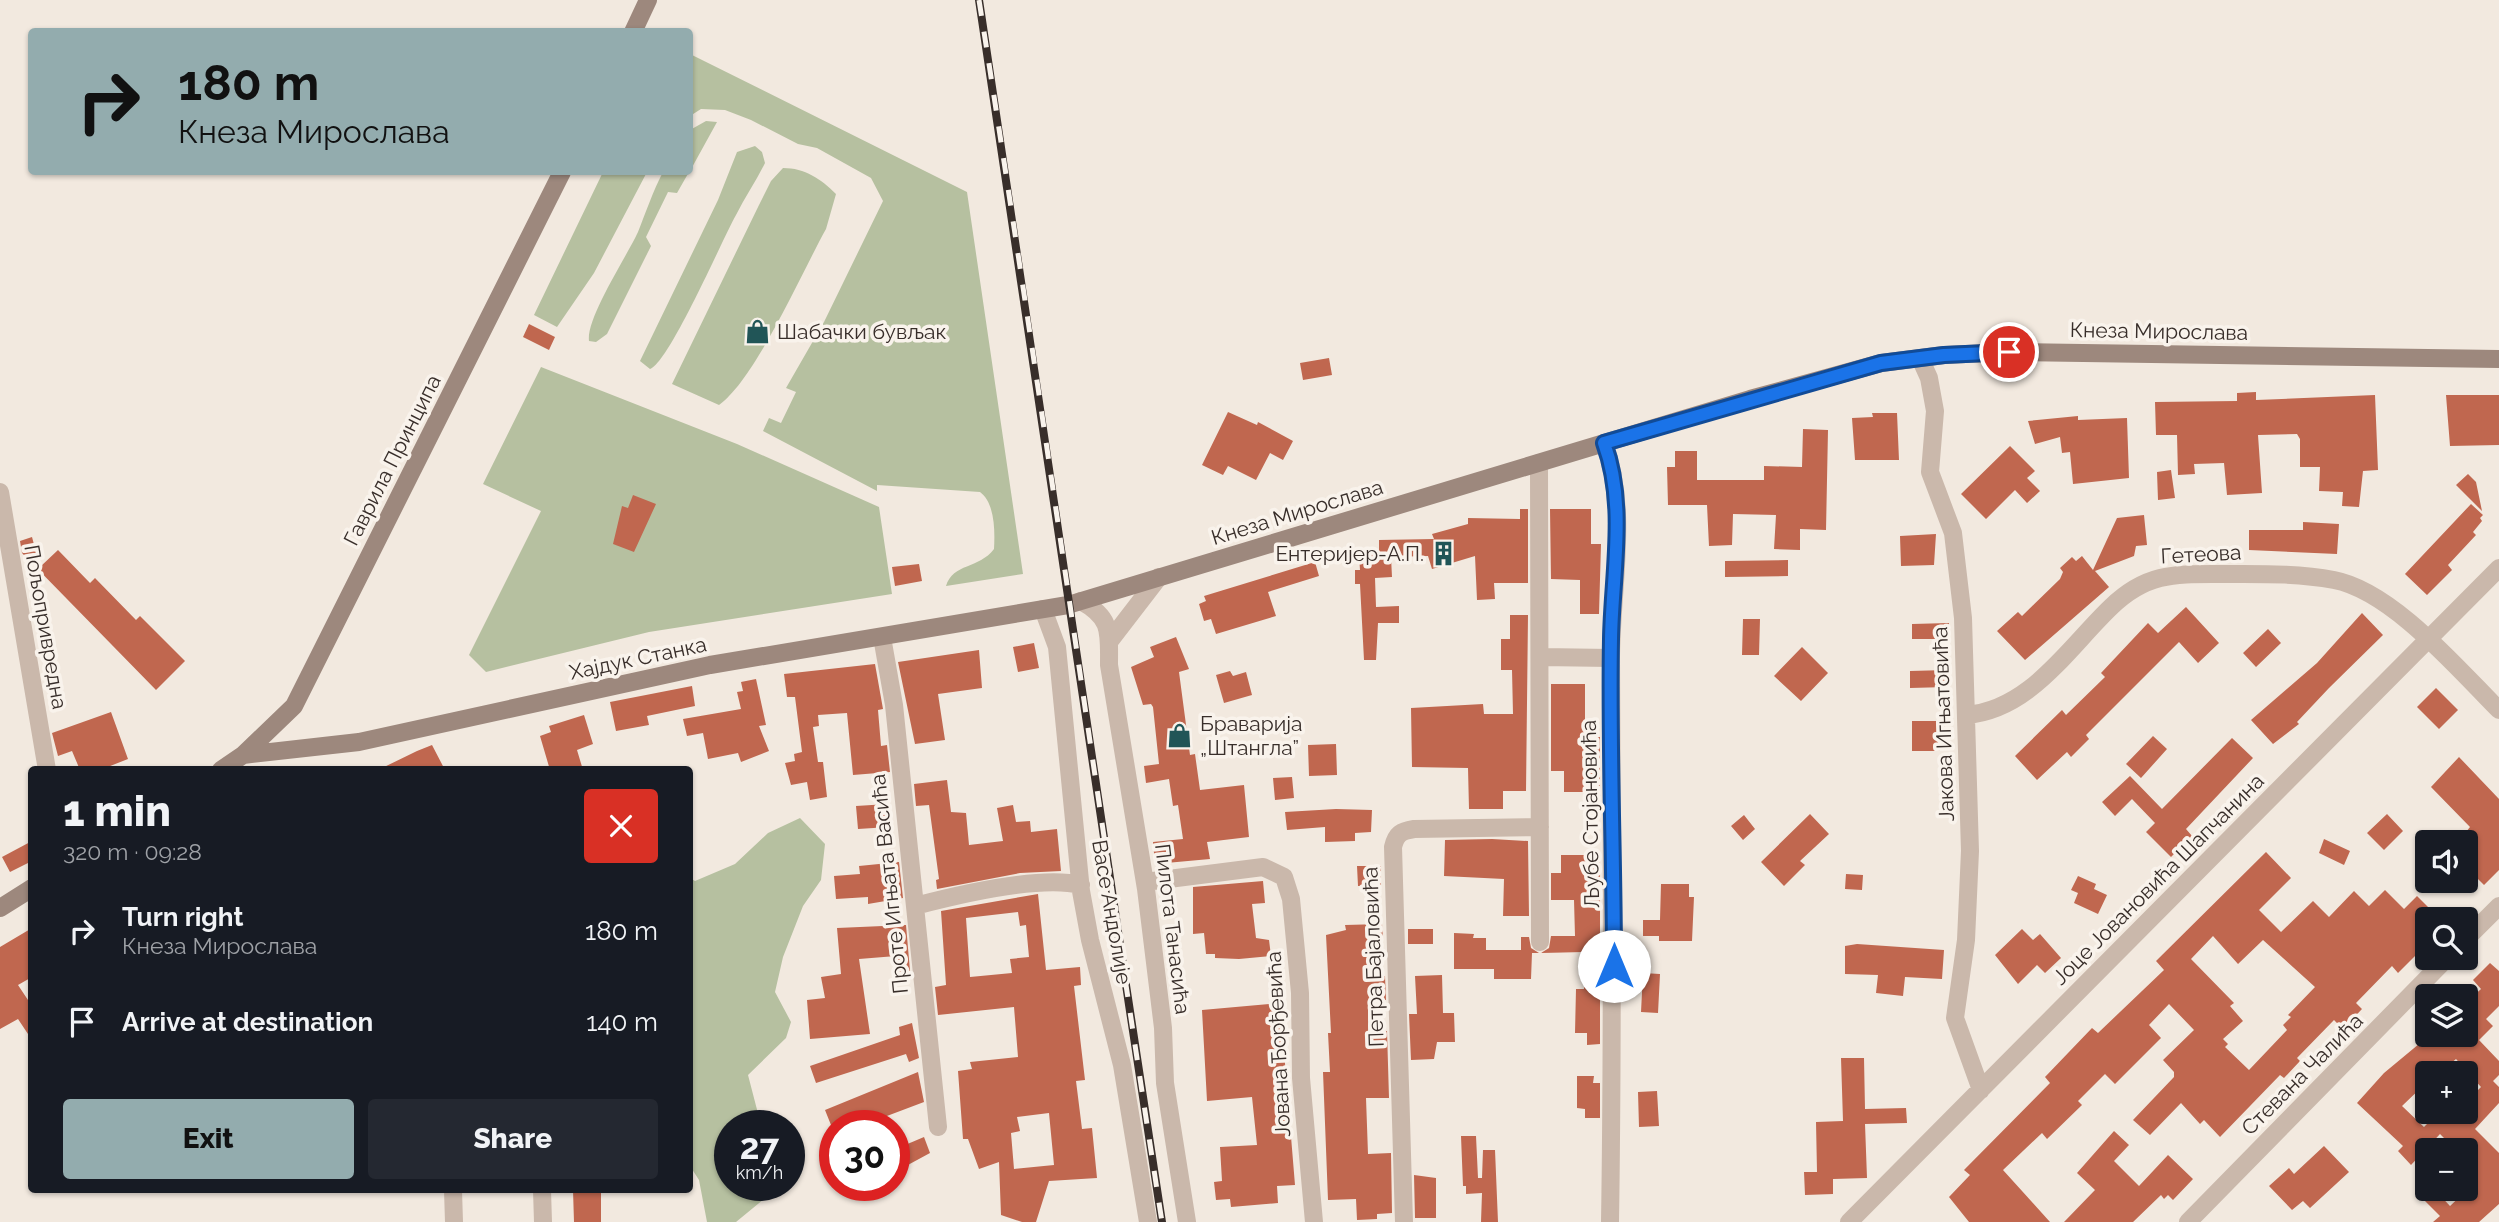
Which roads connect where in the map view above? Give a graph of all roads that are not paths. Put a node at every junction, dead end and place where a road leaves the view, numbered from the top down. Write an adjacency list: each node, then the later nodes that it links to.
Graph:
1 (648, 0): 2 (street)
2 (635, 28)
3 (560, 175): 20 (street, Гаврила Принципа)
4 (1920, 358): 5 (street, Кнеза Мирослава); 6 (street, Кнеза Мирослава); 19 (street, Јакова Игњатовића)
5 (2499, 359)
6 (1604, 443): 7 (street, Кнеза Мирослава); 17 (street, Љубе Стојановића)
7 (1539, 463): 10 (street, Кнеза Мирослава); 16 (street)
8 (0, 492): 21 (street, Пољопривредна)
9 (2499, 568): 14 (street, Јоце Јовановића Шапчанина)
10 (1159, 577): 11 (street, Кнеза Мирослава); 15 (street)
11 (1075, 603): 12 (street, Хајдук Станка); 15 (street, Пилота Танасића)
12 (1043, 609): 13 (street, Хајдук Станка); 25 (street, Васе Андолије)
13 (882, 637): 20 (street, Хајдук Станка); 27 (street, Проте Игњата Васића)
14 (2428, 639): 18 (street, Гетеова); 19 (street, Гетеова); 33 (street, Јоце Јовановића Шапчанина)
15 (1109, 642): 24 (street, Пилота Танасића)
16 (1541, 657): 17 (street); 23 (street)
17 (1611, 658): 43 (street, Љубе Стојановића)
18 (2499, 710)
19 (1966, 715): 33 (street, Јакова Игњатовића)
20 (243, 755): 22 (street, Хајдук Станка)
21 (46, 766)
22 (227, 766)
23 (1540, 827): 31 (street); 42 (street, Петра Бајаловића)
24 (1145, 882): 40 (street, Пилота Танасића); 41 (street, Јована Ђорђевића)
25 (1081, 885): 27 (street); 39 (street, Васе Андолије)
26 (28, 890): 29 (street)
27 (915, 906): 34 (street, Проте Игњата Васића)
28 (2499, 906): 30 (street)
29 (0, 908)
30 (2478, 927)
31 (1540, 942)
32 (2435, 970): 45 (street, Стевана Чалића)
33 (1981, 1090): 44 (street, Јоце Јовановића Шапчанина)
34 (938, 1127)
35 (453, 1193): 37 (street)
36 (542, 1193): 38 (street)
37 (454, 1222)
38 (543, 1222)
39 (1148, 1222)
40 (1187, 1222)
41 (1314, 1222)
42 (1404, 1222)
43 (1609, 1222)
44 (1850, 1222)
45 (2188, 1222)

